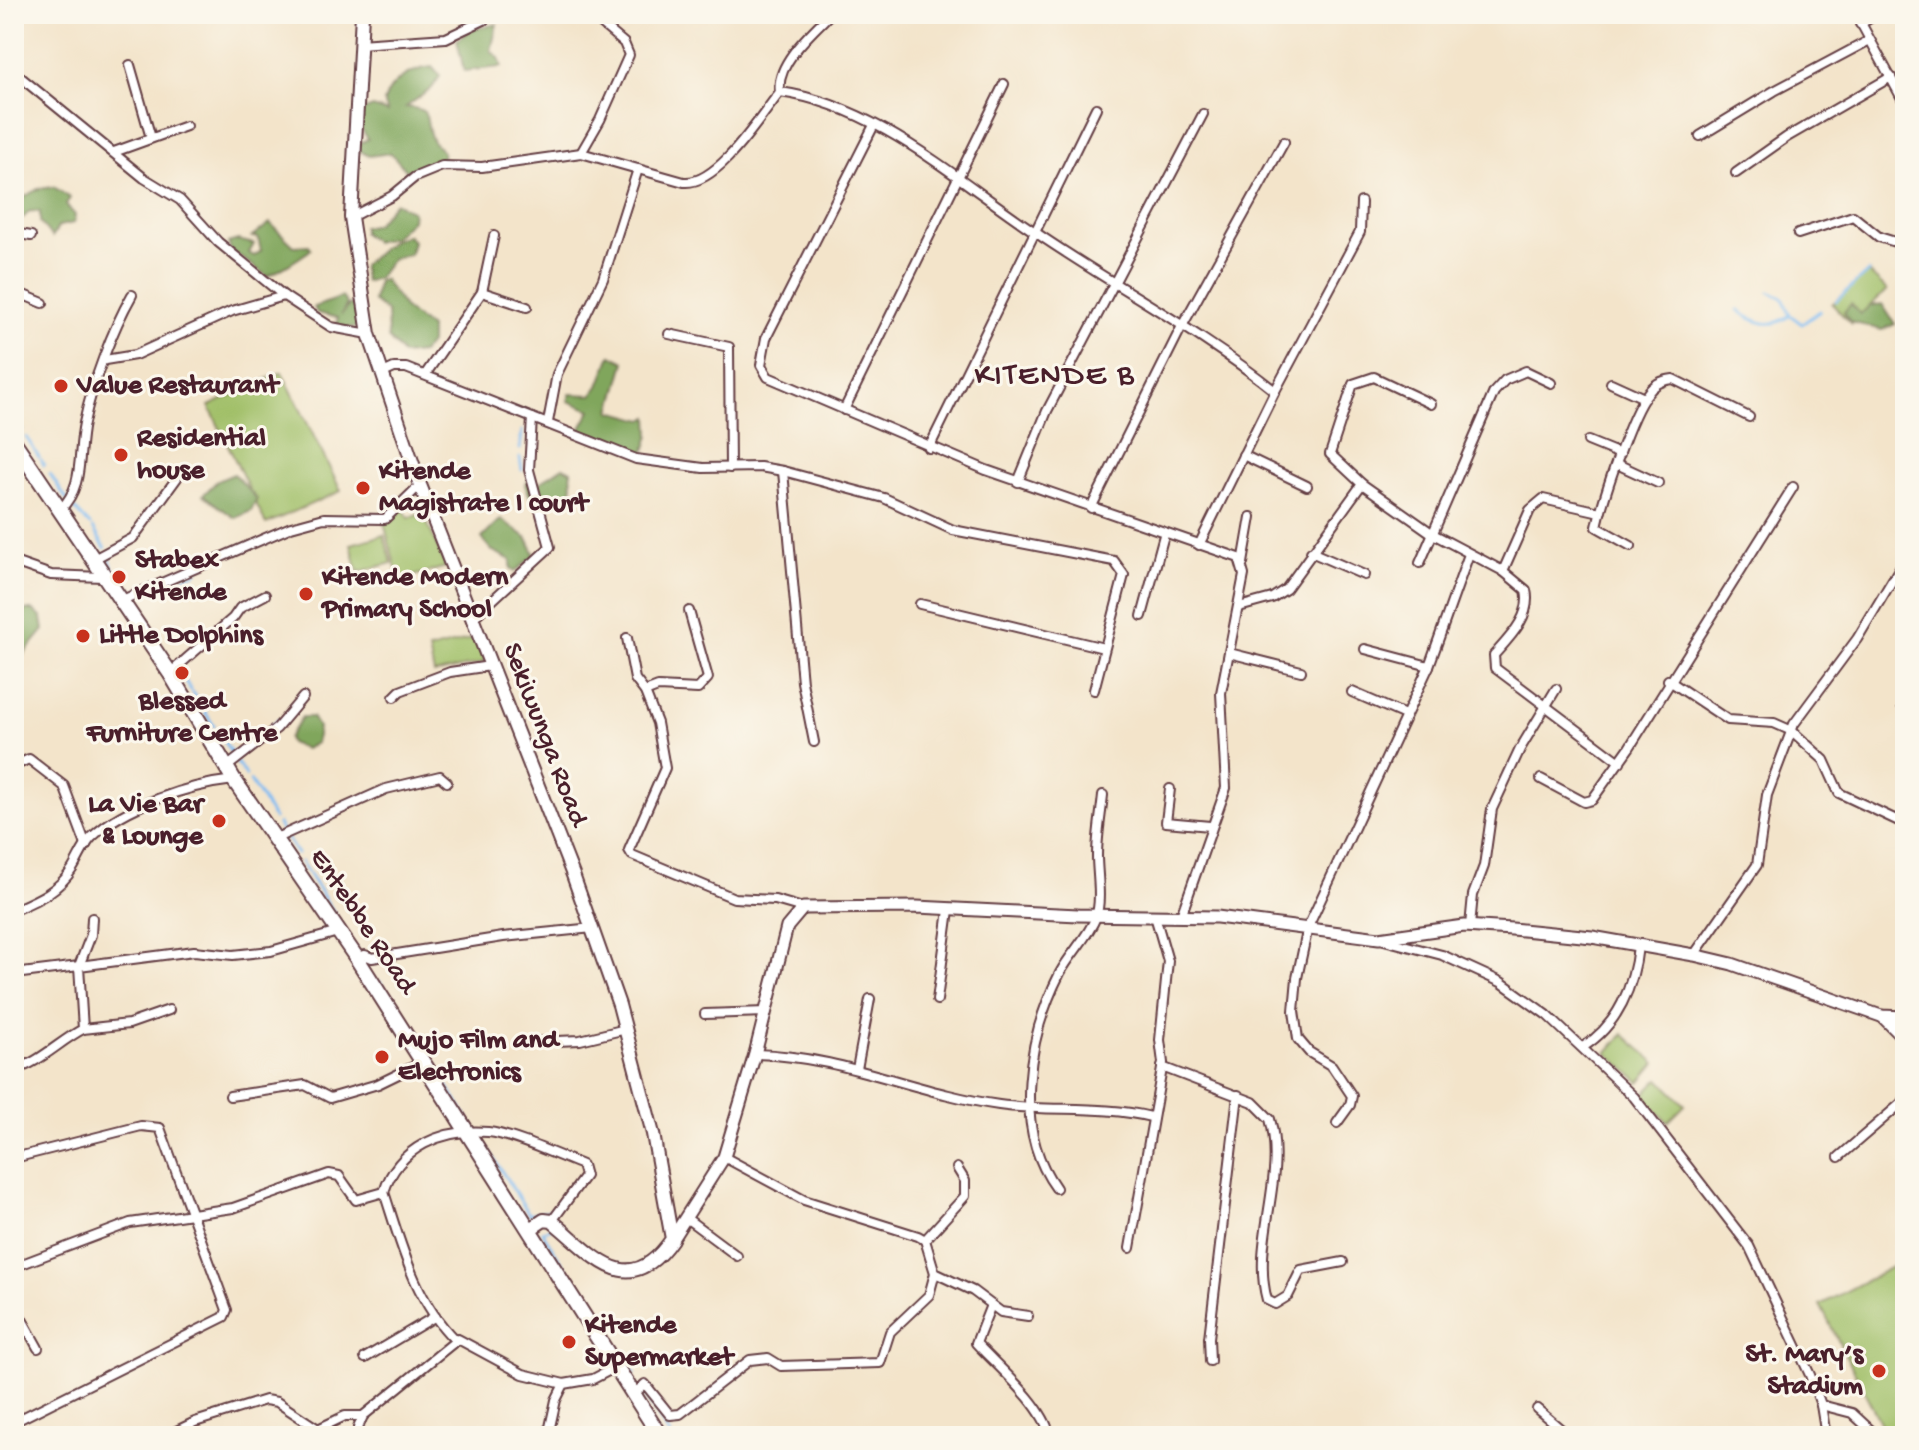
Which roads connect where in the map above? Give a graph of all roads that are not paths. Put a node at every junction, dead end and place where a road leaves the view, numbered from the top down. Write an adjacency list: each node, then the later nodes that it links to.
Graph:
1 (362, 14): 9 (main road, Sekiwunga Road)
2 (604, 14): 24 (street)
3 (830, 14): 14 (street)
4 (1856, 14): 7 (street)
5 (1877, 14): 7 (street)
6 (484, 20): 9 (street)
7 (1860, 24): 8 (street)
8 (1868, 41): 12 (street); 20 (street)
9 (359, 44): 29 (main road, Sekiwunga Road)
10 (130, 65): 21 (street)
11 (14, 72): 23 (street)
12 (1891, 77): 15 (street); 26 (street)
13 (1004, 84): 27 (street)
14 (780, 92): 18 (street); 25 (street)
15 (1905, 102)
16 (1096, 108): 31 (street)
17 (1203, 114): 36 (street)
18 (874, 125): 27 (street); 54 (street)
19 (186, 126): 21 (street)
20 (1700, 136)
21 (151, 138): 23 (street)
22 (1284, 142): 43 (street)
23 (114, 152): 40 (street)
24 (581, 153): 25 (street); 29 (street)
25 (638, 169): 57 (street)
26 (1736, 173)
27 (959, 178): 31 (street); 54 (street)
28 (1361, 202): 51 (street)
29 (351, 217): 44 (main road, Sekiwunga Road)
30 (14, 233): 33 (street)
31 (1036, 234): 36 (street); 60 (street)
32 (1798, 234): 35 (street)
33 (31, 236)
34 (494, 236): 38 (street)
35 (1905, 245)
36 (1115, 282): 43 (street); 66 (street)
37 (14, 291): 41 (street)
38 (482, 292): 42 (street); 48 (street)
39 (132, 295): 46 (street)
40 (284, 296): 44 (street); 46 (street)
41 (43, 303)
42 (527, 307)
43 (1181, 328): 51 (street); 72 (street)
44 (369, 334): 47 (main road, Sekiwunga Road)
45 (669, 334): 63 (street)
46 (105, 360): 73 (street)
47 (381, 374): 48 (street); 69 (main road, Sekiwunga Road)
48 (425, 375): 56 (street)
49 (1551, 383): 76 (street)
50 (1611, 383): 52 (street)
51 (1275, 391): 61 (street)
52 (1644, 398): 55 (street); 62 (street)
53 (1431, 404): 68 (street)
54 (844, 410): 60 (street)
55 (1749, 417)
56 (532, 418): 57 (street); 96 (street)
57 (548, 422): 63 (street)
58 (1588, 441): 62 (street)
59 (14, 442): 73 (main road, Entebbe Road)
60 (929, 448): 66 (street)
61 (1243, 455): 70 (street); 78 (street)
62 (1618, 459): 67 (street); 74 (street)
63 (730, 468): 64 (street)
64 (783, 471): 98 (street); 115 (street)
65 (177, 478): 83 (street)
66 (1018, 482): 72 (street)
67 (1658, 483)
68 (1362, 484): 76 (street); 80 (street)
69 (420, 485): 91 (street); 96 (main road, Sekiwunga Road)
70 (1307, 486)
71 (1793, 487): 105 (street)
72 (1091, 508): 77 (street)
73 (59, 511): 83 (main road, Entebbe Road)
74 (1600, 512): 79 (street); 87 (street)
75 (1251, 517): 85 (street)
76 (1433, 534): 81 (street); 86 (street)
77 (1164, 535): 78 (street); 95 (street)
78 (1199, 545): 85 (street)
79 (1631, 546)
80 (1311, 552): 88 (street); 93 (street)
81 (1469, 554): 87 (street); 102 (street)
82 (1905, 559): 114 (street)
83 (91, 560): 89 (main road, Entebbe Road)
84 (14, 562): 89 (street)
85 (1243, 563): 93 (street)
86 (1420, 563)
87 (1503, 571): 112 (street)
88 (1364, 575)
89 (102, 577): 91 (main road, Entebbe Road)
90 (265, 595): 104 (street)
91 (120, 601): 104 (main road, Entebbe Road)
92 (920, 604): 98 (street)
93 (1239, 607): 100 (street)
94 (689, 611): 108 (street)
95 (1142, 616)
96 (473, 618): 101 (main road, Sekiwunga Road)
97 (627, 638): 108 (street)
98 (1104, 648): 107 (street)
99 (1365, 649): 102 (street)
100 (1229, 653): 103 (street); 124 (street)
101 (490, 666): 111 (street); 136 (main road, Sekiwunga Road)
102 (1429, 666): 113 (street)
103 (1301, 671)
104 (170, 673): 118 (main road, Entebbe Road)
105 (1668, 680): 114 (street); 116 (street)
106 (1556, 689): 112 (street)
107 (1094, 690)
108 (645, 692): 127 (street)
109 (1352, 692): 113 (street)
110 (303, 697): 118 (street)
111 (394, 697)
112 (1546, 707): 116 (street); 134 (street)
113 (1405, 715): 135 (street)
114 (1792, 731): 123 (street); 140 (street)
115 (814, 742)
116 (1620, 762): 119 (street)
117 (14, 766): 126 (street)
118 (231, 773): 125 (main road, Entebbe Road); 126 (street)
119 (1541, 779)
120 (447, 782): 125 (street)
121 (1170, 789): 124 (street)
122 (1103, 795): 130 (street)
123 (1905, 824)
124 (1210, 826): 132 (street)
125 (274, 839): 137 (main road, Entebbe Road)
126 (86, 845): 128 (street)
127 (803, 908): 129 (street); 147 (street)
128 (14, 910)
129 (949, 910): 130 (street); 145 (street)
130 (1097, 915): 131 (street); 164 (street)
131 (1155, 916): 132 (street); 158 (street)
132 (1181, 916): 135 (street)
133 (92, 918): 142 (street)
134 (1470, 926): 138 (street); 139 (street)
135 (1308, 927): 138 (street); 166 (street)
136 (593, 928): 141 (street); 152 (main road, Sekiwunga Road)
137 (338, 932): 141 (main road, Entebbe Road); 142 (street)
138 (1379, 938): 155 (street)
139 (1638, 946): 140 (street); 155 (street)
140 (1694, 955): 149 (street)
141 (356, 957): 157 (main road, Entebbe Road)
142 (79, 966): 143 (street); 151 (street)
143 (14, 974)
144 (870, 999): 159 (street)
145 (937, 1000)
146 (169, 1010): 151 (street)
147 (766, 1012): 148 (street); 156 (street)
148 (705, 1014)
149 (1881, 1016): 150 (street); 153 (street)
150 (1905, 1017)
151 (83, 1029): 160 (street)
152 (626, 1029): 154 (street); 178 (main road, Sekiwunga Road)
153 (1905, 1039)
154 (534, 1042)
155 (1583, 1047): 196 (street)
156 (755, 1054): 159 (street); 168 (street)
157 (423, 1062): 162 (street); 167 (main road, Entebbe Road)
158 (1162, 1067): 161 (street); 165 (street)
159 (857, 1069): 164 (street)
160 (14, 1070)
161 (1238, 1095): 182 (street); 192 (street)
162 (230, 1096)
163 (1905, 1100): 169 (street)
164 (1028, 1105): 165 (street); 172 (street)
165 (1151, 1117): 180 (street)
166 (1337, 1123)
167 (467, 1135): 173 (street); 176 (street); 177 (main road, Entebbe Road)
168 (724, 1157): 175 (street); 179 (street)
169 (1839, 1157)
170 (14, 1158): 174 (street)
171 (957, 1168): 179 (street)
172 (1056, 1188)
173 (384, 1192): 174 (street); 188 (street)
174 (191, 1215): 183 (street); 199 (street)
175 (686, 1218): 178 (street); 181 (street)
176 (552, 1221): 177 (main road); 178 (main road)
177 (529, 1230): 193 (main road, Entebbe Road)
178 (672, 1239)
179 (925, 1240): 184 (street)
180 (1130, 1248)
181 (737, 1256)
182 (1343, 1262)
183 (14, 1267)
184 (935, 1273): 186 (street); 195 (street)
185 (14, 1305): 190 (street)
186 (991, 1305): 187 (street); 204 (street)
187 (1028, 1316)
188 (434, 1317): 189 (street); 191 (street)
189 (455, 1340): 194 (street); 198 (street)
190 (38, 1348)
191 (365, 1358)
192 (1210, 1361)
193 (616, 1367): 194 (street); 195 (main road, Entebbe Road)
194 (564, 1384): 202 (street)
195 (633, 1395): 203 (main road, Entebbe Road)
196 (1821, 1405): 206 (street); 207 (street)
197 (1537, 1409): 205 (street)
198 (363, 1416): 200 (street); 201 (street)
199 (14, 1422)
200 (166, 1436)
201 (362, 1436)
202 (548, 1436)
203 (660, 1436)
204 (1050, 1436)
205 (1569, 1436)
206 (1826, 1436)
207 (1877, 1436)

